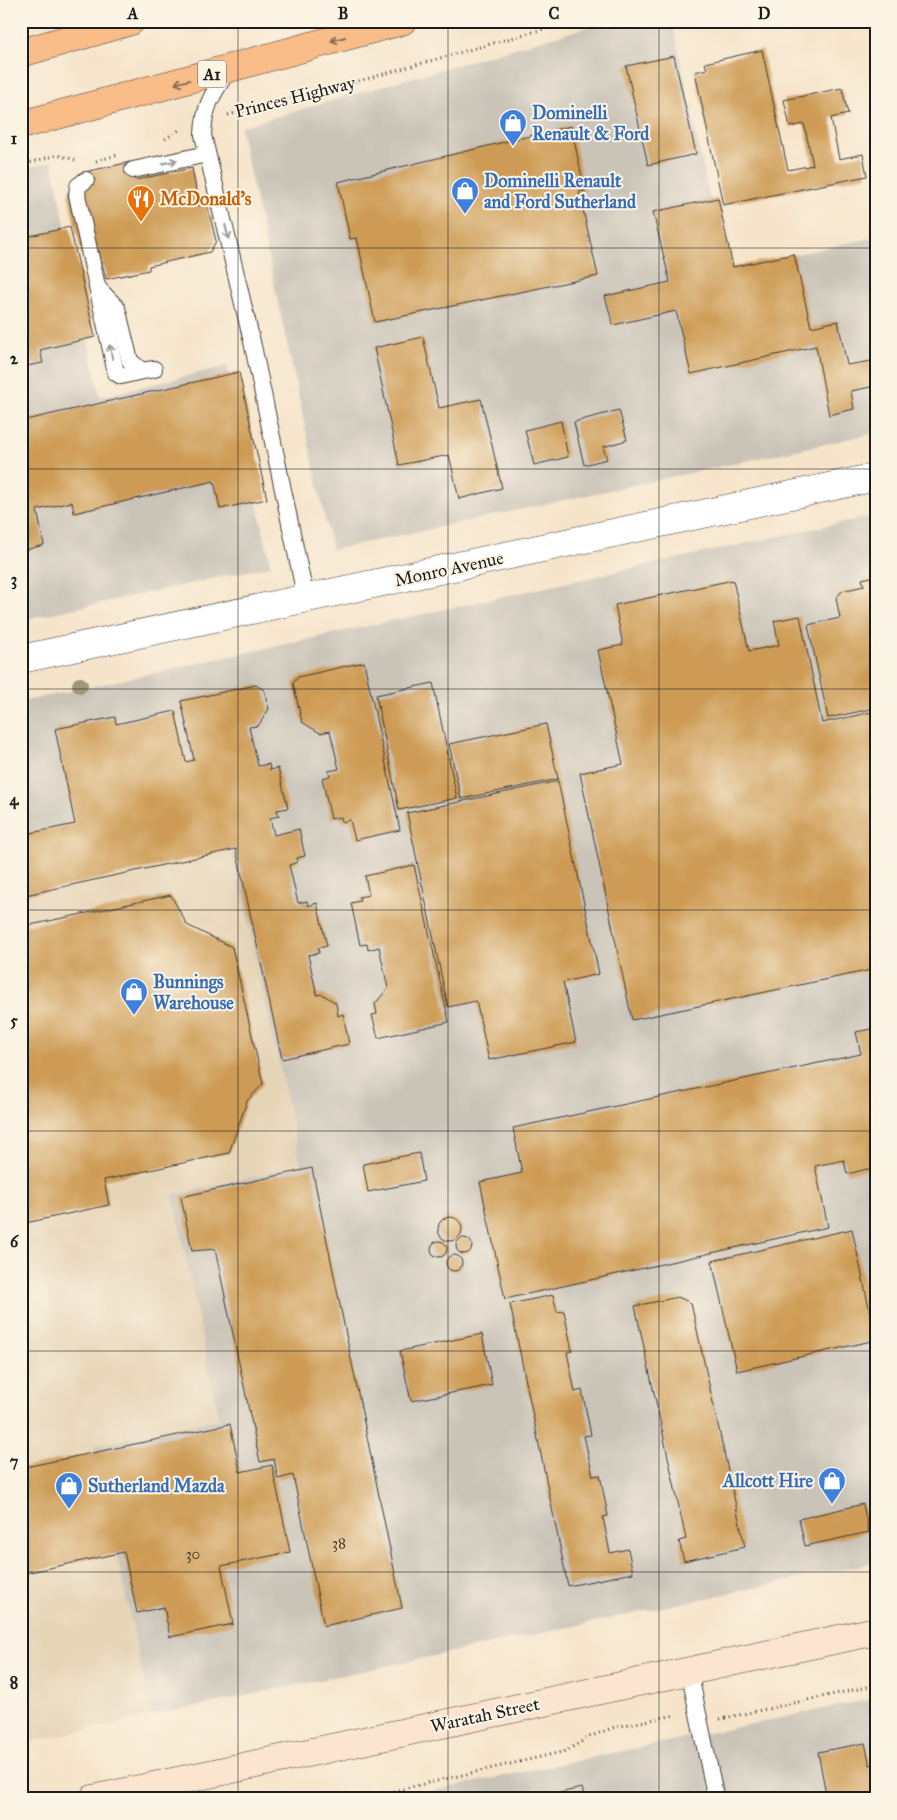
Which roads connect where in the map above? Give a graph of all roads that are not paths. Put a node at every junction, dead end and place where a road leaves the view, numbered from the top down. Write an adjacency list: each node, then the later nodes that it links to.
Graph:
1 (131, 21): 3 (highway)
2 (402, 21): 5 (highway, A1, one-way to 5)
3 (89, 28): 4 (highway)
4 (21, 53)
5 (228, 70): 6 (highway, A1, one-way to 6); 7 (lane)
6 (21, 126)
7 (207, 154): 8 (lane, one-way to 7); 12 (lane, one-way to 12)
8 (133, 170)
9 (86, 180): 10 (lane, one-way to 9)
10 (148, 370)
11 (876, 477): 12 (street, Monro Avenue)
12 (306, 600): 13 (street, Monro Avenue)
13 (21, 659)
14 (876, 1631): 15 (street, Waratah Street)
15 (688, 1671): 16 (street, Waratah Street); 17 (lane)
16 (94, 1799)
17 (716, 1799)

